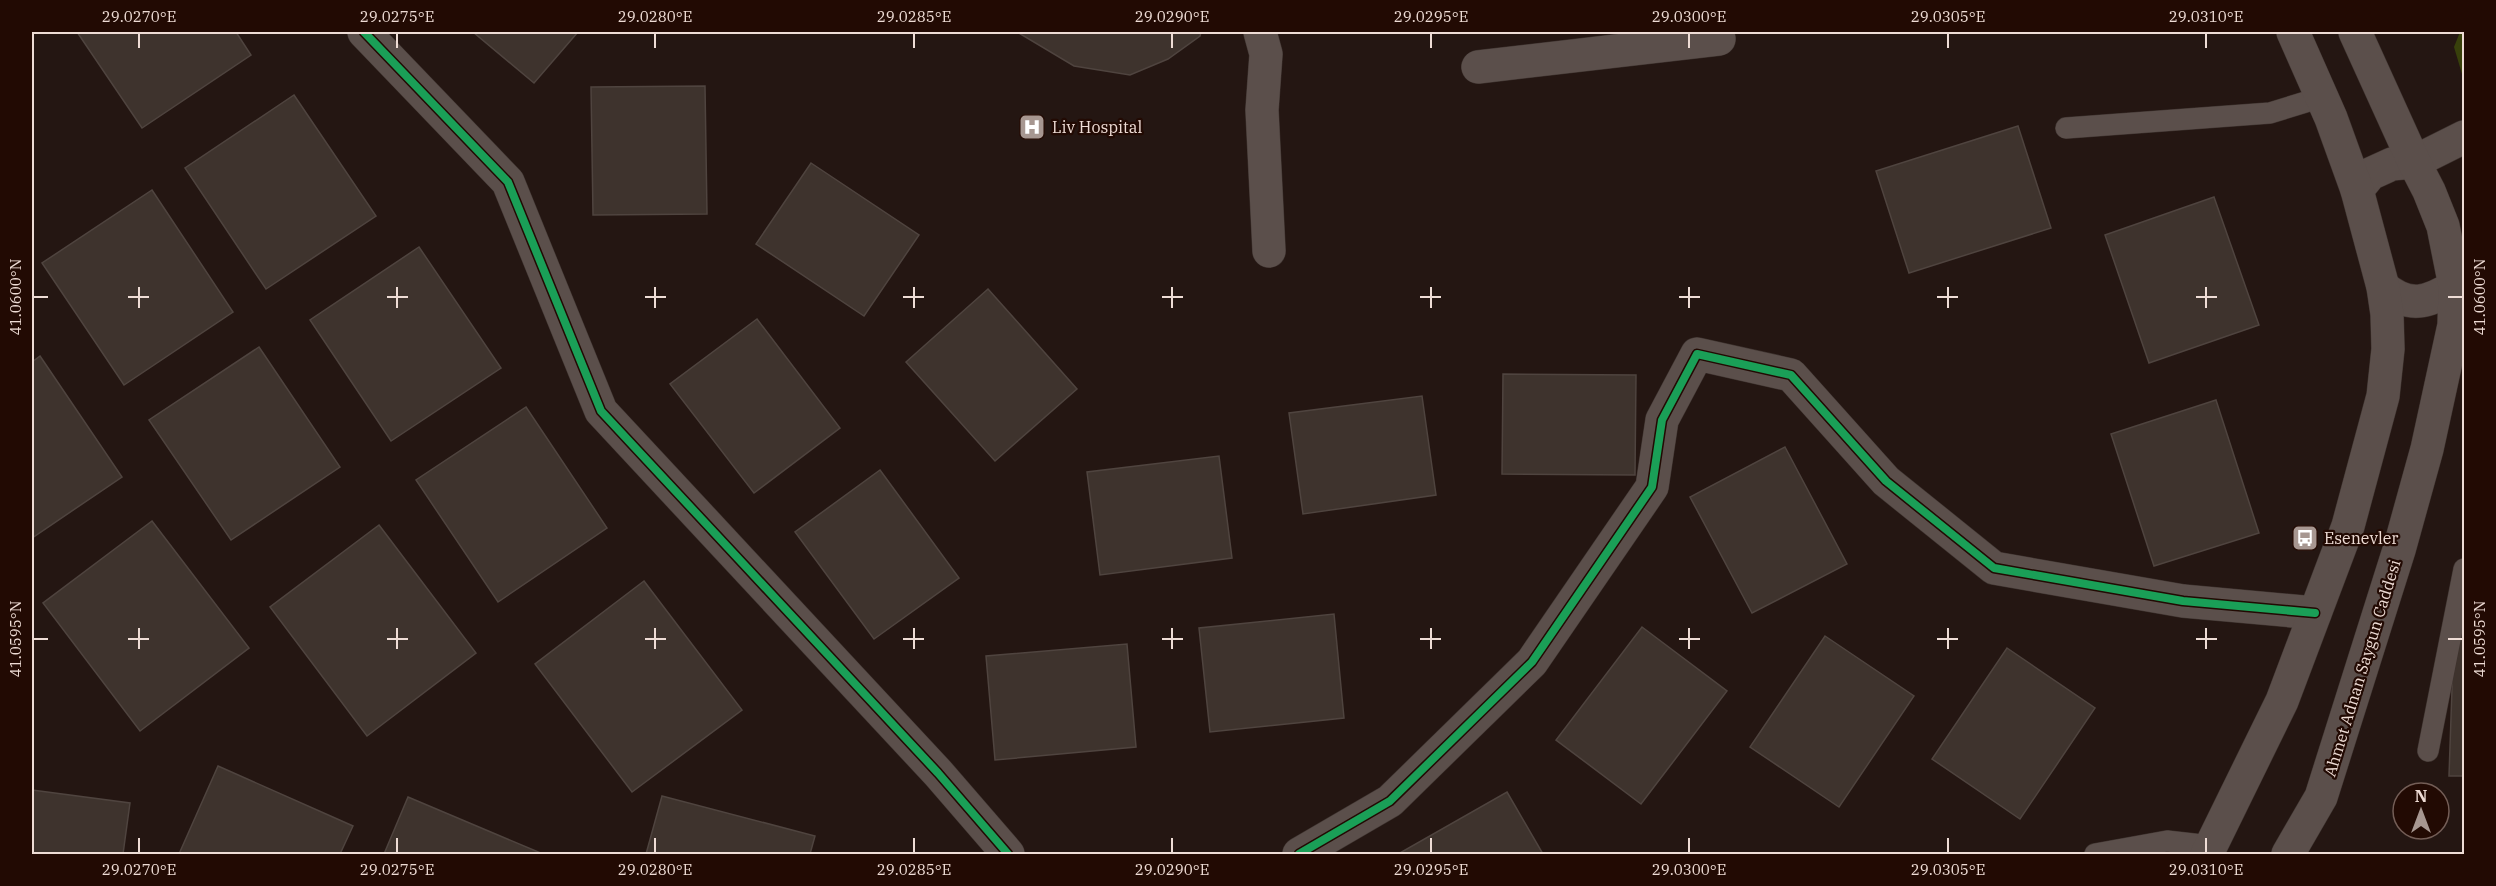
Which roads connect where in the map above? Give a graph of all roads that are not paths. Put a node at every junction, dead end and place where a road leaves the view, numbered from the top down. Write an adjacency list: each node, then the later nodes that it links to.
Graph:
1 (364, 32): 19 (street)
2 (1260, 32): 12 (street)
3 (1717, 32): 6 (street)
4 (2293, 32): 7 (street)
5 (2355, 32): 10 (street, Ahmet Adnan Saygun Caddesi)
6 (1478, 67)
7 (2322, 97): 8 (lane); 11 (street)
8 (2066, 128)
9 (2464, 137): 10 (street)
10 (2414, 162): 11 (street); 13 (street, Ahmet Adnan Saygun Caddesi)
11 (2357, 190): 14 (street)
12 (1269, 251)
13 (2460, 276): 14 (street); 22 (street, Ahmet Adnan Saygun Caddesi)
14 (2383, 287): 16 (street)
15 (2463, 578): 17 (lane)
16 (2315, 613): 18 (street); 20 (street)
17 (2428, 751)
18 (2209, 850): 21 (lane)
19 (1008, 855)
20 (1299, 855)
21 (2095, 855)
22 (2288, 855)

